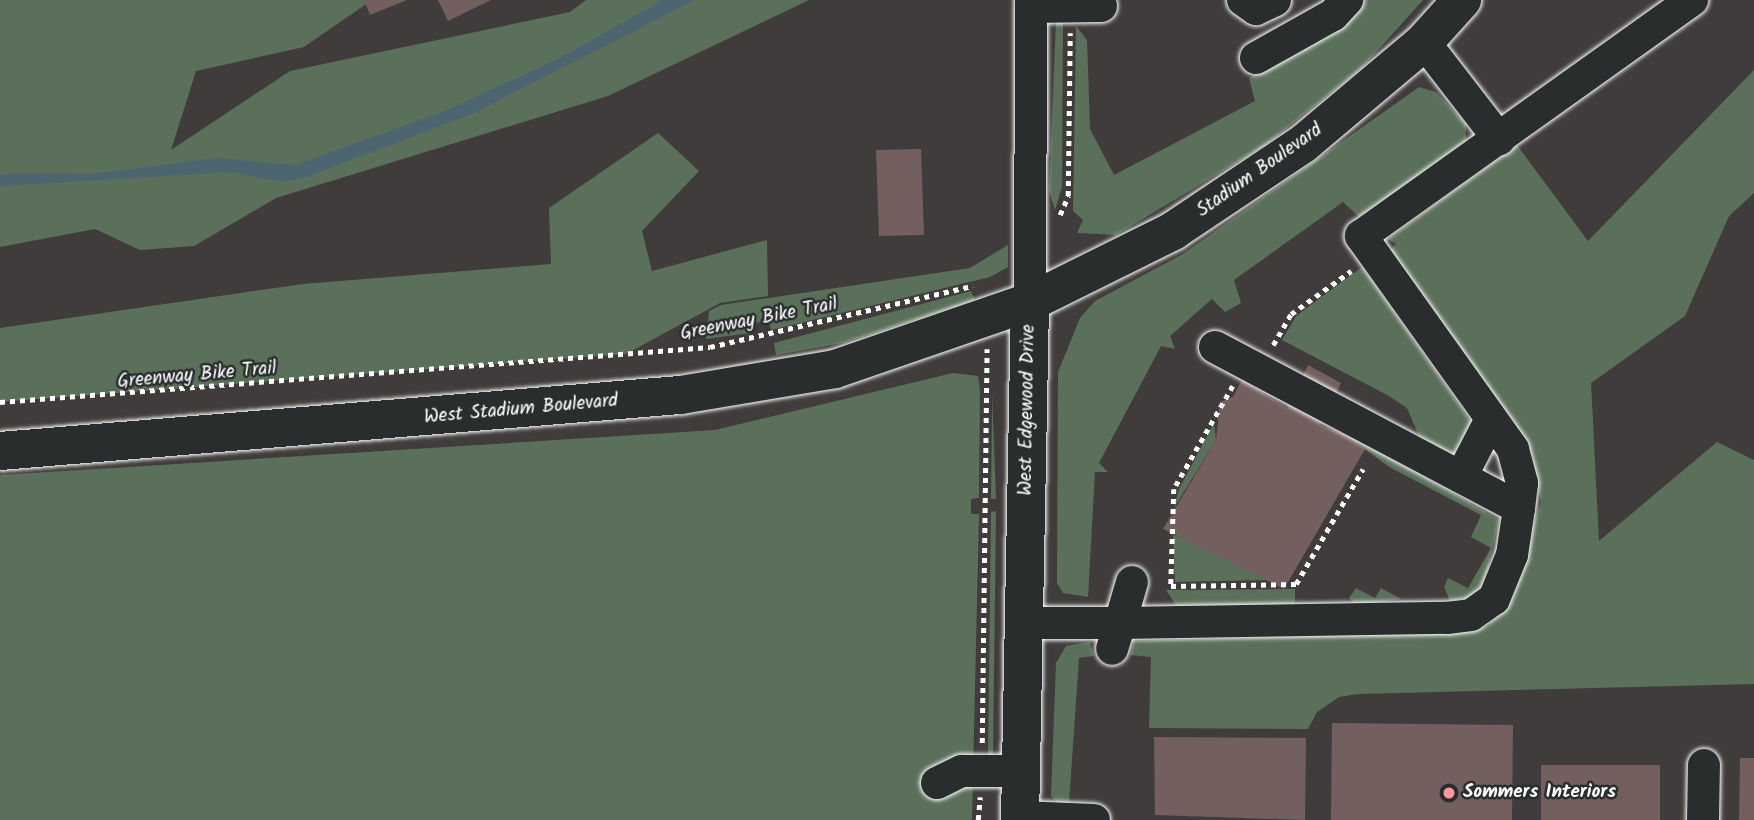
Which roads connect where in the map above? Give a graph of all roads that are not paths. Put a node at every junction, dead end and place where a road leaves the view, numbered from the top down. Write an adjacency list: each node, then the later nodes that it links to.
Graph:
1 (1243, 0): 2 (street)
2 (1275, 0)
3 (1347, 0): 9 (street)
4 (1462, 0): 8 (main road, Stadium Boulevard)
5 (1692, 0): 10 (street)
6 (1031, 4): 7 (street); 11 (street, West Edgewood Drive)
7 (1101, 6)
8 (1424, 42): 10 (street); 11 (main road, Stadium Boulevard)
9 (1256, 58)
10 (1499, 139): 13 (street)
11 (1030, 302): 14 (main road, West Stadium Boulevard); 18 (main road, West Edgewood Drive)
12 (1215, 346): 15 (street)
13 (1490, 421): 15 (street); 16 (street)
14 (0, 451)
15 (1461, 477): 16 (street)
16 (1519, 508): 19 (street)
17 (1132, 582): 19 (street)
18 (1024, 623): 19 (street); 21 (main road, West Edgewood Drive)
19 (1116, 636)
20 (1704, 765): 25 (street)
21 (1022, 771): 22 (street); 23 (main road, West Edgewood Drive)
22 (937, 783)
23 (1020, 818): 24 (street)
24 (1094, 820)
25 (1703, 820)

